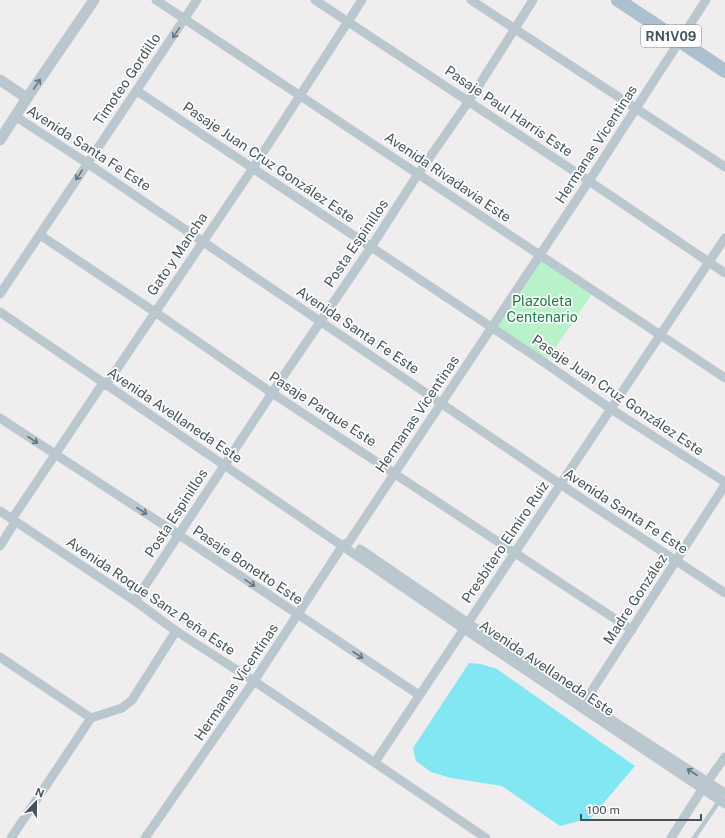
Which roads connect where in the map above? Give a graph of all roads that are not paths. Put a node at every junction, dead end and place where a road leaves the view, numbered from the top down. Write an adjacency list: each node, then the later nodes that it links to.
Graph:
1 (94, 0): 18 (street, one-way to 1)
2 (156, 0): 10 (street, Avenida Rivadavia Este)
3 (197, 0): 10 (street, Timoteo Gordillo)
4 (315, 0): 11 (street, Pasaje Paul Harris Este)
5 (362, 0): 11 (street, Gato y Mancha)
6 (470, 0): 12 (street)
7 (533, 0): 12 (street, Posta Espinillos)
8 (618, 0): 13 (main road, RN1V09)
9 (706, 0): 13 (street, Hermanas Vicentinas)
10 (184, 19): 16 (street, Timoteo Gordillo, one-way to 16); 17 (street, Avenida Rivadavia Este)
11 (348, 21): 17 (street, Gato y Mancha); 19 (street, Pasaje Paul Harris Este)
12 (515, 28): 19 (street, Posta Espinillos); 20 (street)
13 (679, 41): 14 (main road, RN1V09); 20 (street, Hermanas Vicentinas)
14 (725, 71)
15 (0, 80): 18 (street)
16 (137, 91): 23 (street, Timoteo Gordillo); 25 (street, Pasaje Juan Cruz González Este)
17 (300, 95): 25 (street, Gato y Mancha); 26 (street, Avenida Rivadavia Este)
18 (27, 98): 21 (street)
19 (468, 101): 26 (street, Posta Espinillos); 27 (street, Pasaje Paul Harris Este)
20 (636, 108): 24 (street); 27 (street, Hermanas Vicentinas)
21 (15, 116): 22 (street); 23 (street, Avenida Santa Fe Este)
22 (0, 140)
23 (87, 163): 28 (street, Timoteo Gordillo, one-way to 28); 30 (street, Avenida Santa Fe Este)
24 (725, 167)
25 (253, 168): 30 (street, Gato y Mancha); 31 (street, Pasaje Juan Cruz González Este)
26 (418, 174): 31 (street, Posta Espinillos); 32 (street, Avenida Rivadavia Este)
27 (589, 181): 32 (street, Hermanas Vicentinas); 33 (street, Pasaje Paul Harris Este)
28 (40, 235): 35 (street, Timoteo Gordillo); 37 (street, Pasaje Parque Este)
29 (725, 238): 33 (street, Presbítero Elmiro Ruiz)
30 (203, 241): 37 (street, Gato y Mancha); 38 (street, Avenida Santa Fe Este)
31 (371, 247): 38 (street, Posta Espinillos); 39 (street, Pasaje Juan Cruz González Este)
32 (540, 255): 39 (street, Hermanas Vicentinas); 40 (street, Avenida Rivadavia Este)
33 (709, 263): 34 (street, Pasaje Paul Harris Este); 40 (street, Presbítero Elmiro Ruiz)
34 (725, 273)
35 (0, 294)
36 (0, 312): 42 (street, Avenida Avellaneda Este)
37 (155, 312): 42 (street, Gato y Mancha); 43 (street, Pasaje Parque Este)
38 (320, 322): 43 (street, Posta Espinillos); 44 (street, Avenida Santa Fe Este)
39 (491, 328): 44 (street, Hermanas Vicentinas); 45 (street, Pasaje Juan Cruz González Este)
40 (660, 336): 41 (street, Avenida Rivadavia Este); 45 (street, Presbítero Elmiro Ruiz)
41 (725, 378)
42 (106, 385): 47 (street, Gato y Mancha); 48 (street, Avenida Avellaneda Este)
43 (272, 393): 48 (street, Posta Espinillos); 49 (street, Pasaje Parque Este)
44 (440, 402): 49 (street, Hermanas Vicentinas); 50 (street, Avenida Santa Fe Este)
45 (612, 409): 50 (street, Presbítero Elmiro Ruiz); 51 (street, Pasaje Juan Cruz González Este)
46 (0, 418): 47 (street, Pasaje Bonetto Este, one-way to 47)
47 (54, 454): 53 (street, Gato y Mancha); 54 (street, Pasaje Bonetto Este, one-way to 54)
48 (225, 465): 54 (street, Posta Espinillos); 55 (street, Avenida Avellaneda Este)
49 (394, 473): 55 (street, Hermanas Vicentinas); 57 (street, Pasaje Parque Este)
50 (560, 484): 57 (street, Presbítero Elmiro Ruiz); 58 (street, Avenida Santa Fe Este)
51 (725, 484): 58 (street, Madre González)
52 (0, 511): 53 (street, Avenida Roque Sanz Peña Este)
53 (13, 520): 56 (street, Gato y Mancha); 60 (street, Avenida Roque Sanz Peña Este)
54 (179, 535): 60 (street, Posta Espinillos); 61 (street, Pasaje Bonetto Este, one-way to 61)
55 (346, 544): 61 (street, Hermanas Vicentinas); 62 (street, Avenida Avellaneda Este)
56 (0, 546)
57 (514, 553): 62 (street, Presbítero Elmiro Ruiz); 63 (street, Pasaje Parque Este)
58 (677, 561): 59 (street, Avenida Santa Fe Este); 63 (street, Madre González)
59 (725, 593)
60 (135, 601): 64 (street, Avenida Roque Sanz Peña Este)
61 (298, 615): 66 (street, Hermanas Vicentinas); 67 (street, Pasaje Bonetto Este, one-way to 67)
62 (466, 626): 67 (street, Presbítero Elmiro Ruiz); 68 (street, Avenida Avellaneda Este)
63 (632, 630): 68 (street, Madre González)
64 (176, 631): 66 (street, Avenida Roque Sanz Peña Este); 69 (street)
65 (0, 657): 69 (street)
66 (254, 681): 71 (street, Avenida Roque Sanz Peña Este); 75 (street, Hermanas Vicentinas)
67 (419, 695): 71 (street, Presbítero Elmiro Ruiz)
68 (583, 705): 72 (street, Avenida Avellaneda Este)
69 (91, 718): 74 (street)
70 (725, 757): 72 (street)
71 (375, 762): 76 (street, Avenida Roque Sanz Peña Este)
72 (705, 785): 73 (street, Avenida Avellaneda Este); 77 (street)
73 (723, 799): 78 (lane)
74 (11, 838)
75 (144, 838)
76 (486, 838)
77 (671, 838)
78 (694, 838)

